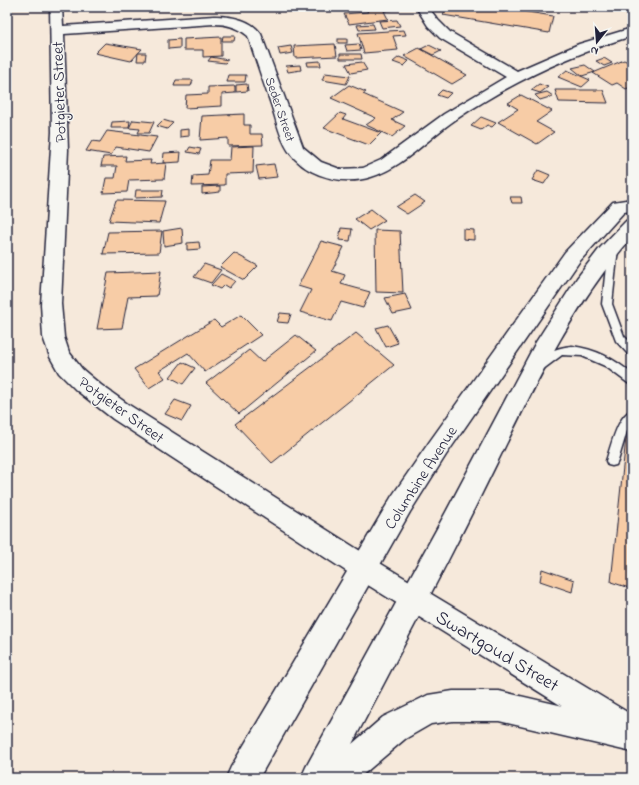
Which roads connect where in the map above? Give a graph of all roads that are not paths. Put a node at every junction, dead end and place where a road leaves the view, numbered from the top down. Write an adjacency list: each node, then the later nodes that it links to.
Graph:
1 (422, 7): 4 (street)
2 (56, 19): 4 (street, Seder Street); 13 (street, Potgieter Street)
3 (632, 32): 4 (street, Seder Street)
4 (517, 77)
5 (632, 204): 13 (street, Columbine Avenue)
6 (632, 225): 7 (street)
7 (613, 248): 8 (lane); 9 (street)
8 (632, 351)
9 (531, 371): 10 (lane); 14 (street)
10 (632, 381)
11 (632, 415): 12 (lane)
12 (612, 461)
13 (364, 568): 14 (street, Swartgoud Street); 17 (street, Columbine Avenue)
14 (414, 598): 15 (street, Swartgoud Street); 18 (street)
15 (632, 732)
16 (632, 737): 19 (street)
17 (242, 778)
18 (317, 778)
19 (336, 778)

